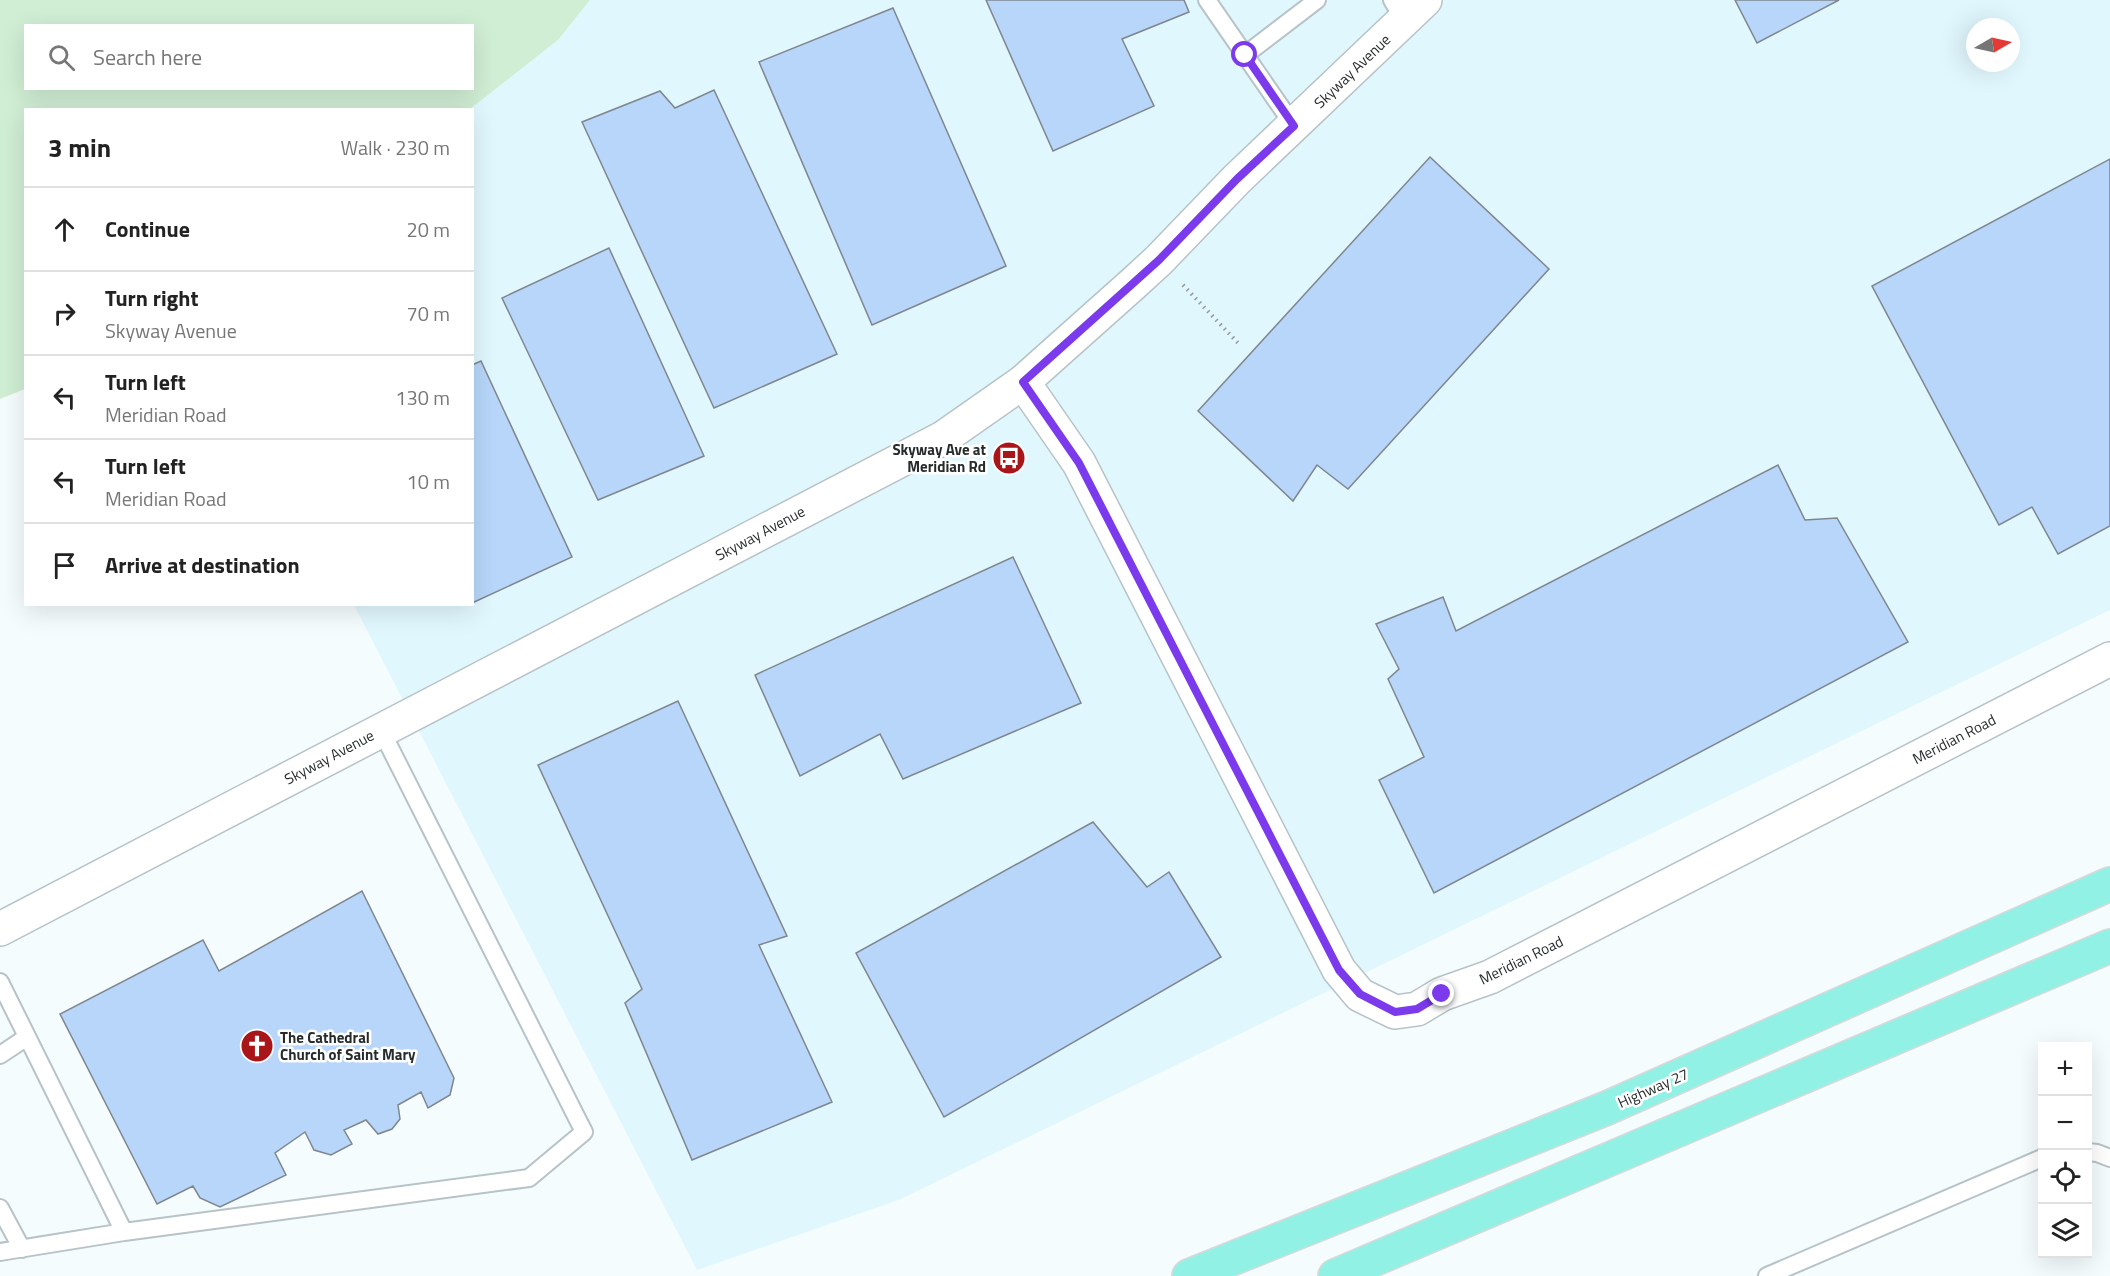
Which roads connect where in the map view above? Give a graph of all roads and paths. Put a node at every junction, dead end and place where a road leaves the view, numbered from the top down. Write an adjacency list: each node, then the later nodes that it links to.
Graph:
1 (1207, 0): 4 (lane)
2 (1317, 0): 4 (lane)
3 (1407, 7): 5 (street, Skyway Avenue)
4 (1245, 55): 5 (lane)
5 (1294, 126): 6 (street, Skyway Avenue)
6 (1159, 260): 7 (path); 8 (street, Skyway Avenue)
7 (1239, 344)
8 (1023, 382): 9 (street, Meridian Road); 10 (street, Skyway Avenue)
9 (2110, 659)
10 (381, 730): 12 (street, Skyway Avenue); 21 (lane)
11 (2110, 884): 24 (main road, Highway 27)
12 (0, 929)
13 (2110, 946): 25 (main road)
14 (0, 982): 15 (lane)
15 (27, 1037): 16 (lane); 21 (lane)
16 (0, 1055)
17 (2092, 1152): 18 (lane)
18 (2110, 1158)
19 (2038, 1160): 26 (lane)
20 (0, 1208): 22 (lane)
21 (124, 1232): 22 (lane)
22 (22, 1249): 23 (lane)
23 (0, 1252)
24 (1189, 1276)
25 (1335, 1276)
26 (1767, 1276)

